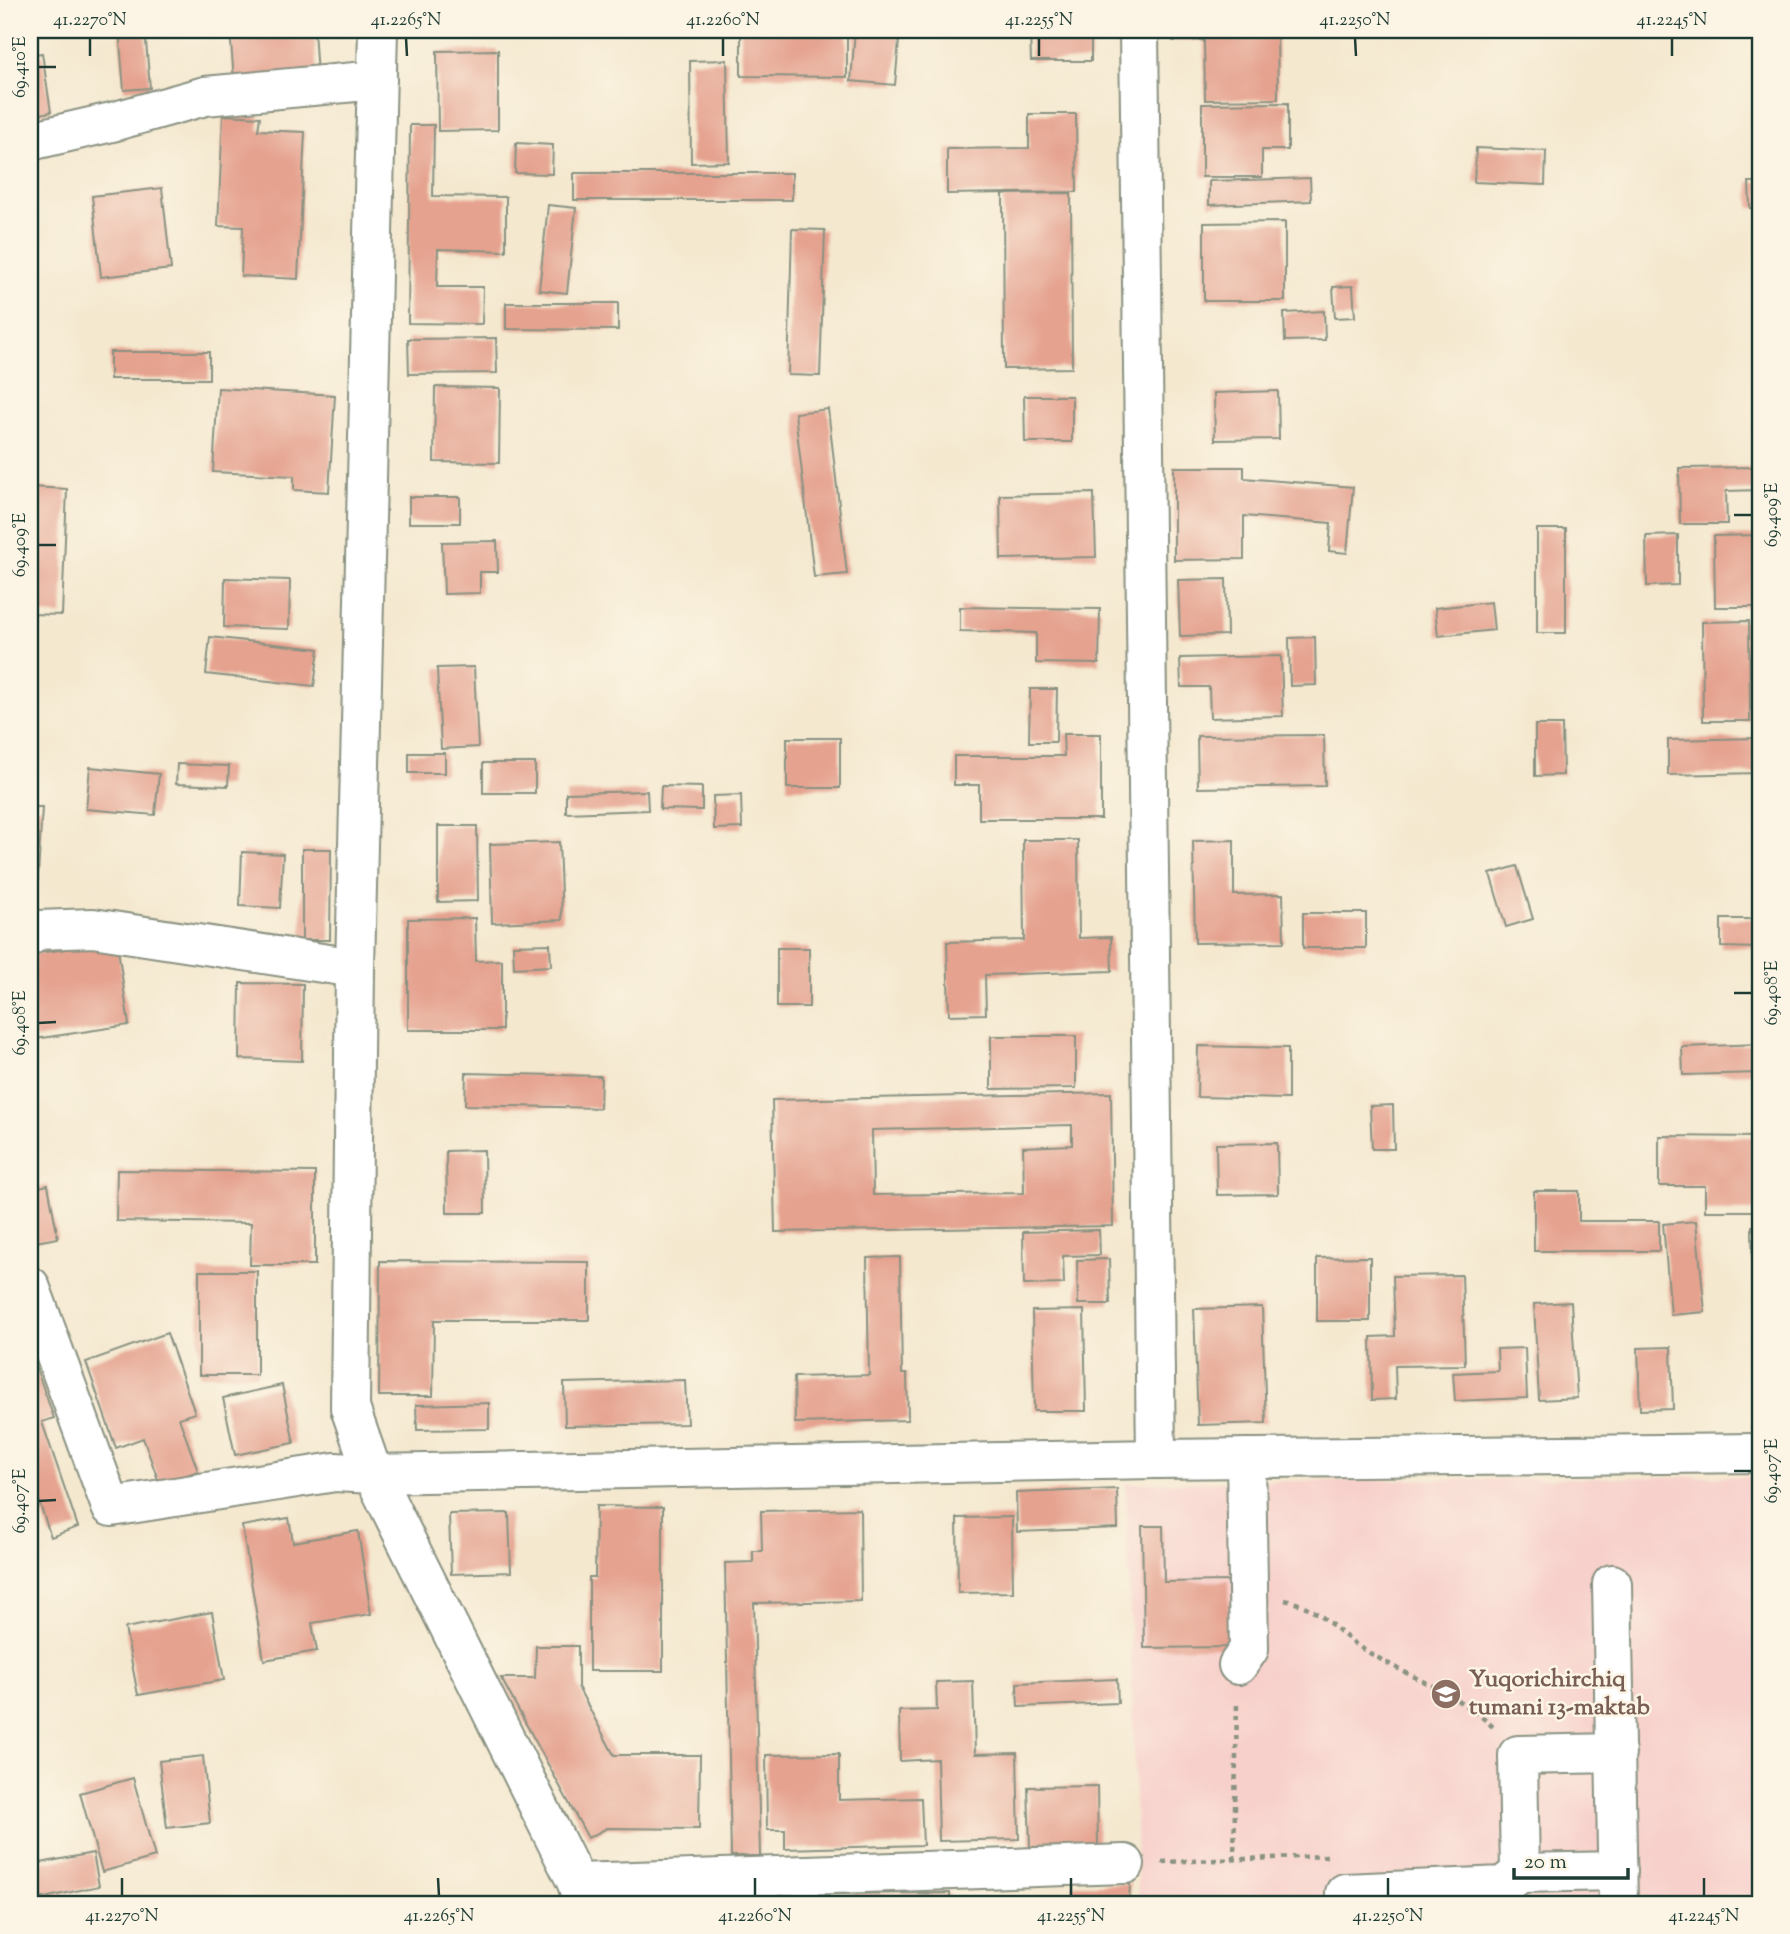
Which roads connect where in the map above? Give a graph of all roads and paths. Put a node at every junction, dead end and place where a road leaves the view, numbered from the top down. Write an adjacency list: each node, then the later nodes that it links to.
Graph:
1 (378, 30): 3 (street)
2 (1139, 30): 10 (street)
3 (377, 80): 4 (street); 6 (street)
4 (30, 141)
5 (30, 936): 6 (street)
6 (355, 968): 11 (street)
7 (30, 1286): 11 (street)
8 (1760, 1453): 9 (street)
9 (1246, 1458): 10 (street); 13 (street)
10 (1156, 1460): 11 (street)
11 (373, 1474): 23 (street)
12 (1612, 1584): 15 (street)
13 (1248, 1589): 14 (street); 16 (path)
14 (1238, 1665): 18 (path)
15 (1616, 1753): 16 (street); 21 (street)
16 (1518, 1755): 20 (street)
17 (1330, 1856): 18 (path)
18 (1234, 1860): 19 (path)
19 (1125, 1864): 23 (street)
20 (1520, 1873): 21 (street); 22 (street)
21 (1618, 1888)
22 (1345, 1893)
23 (580, 1894)

